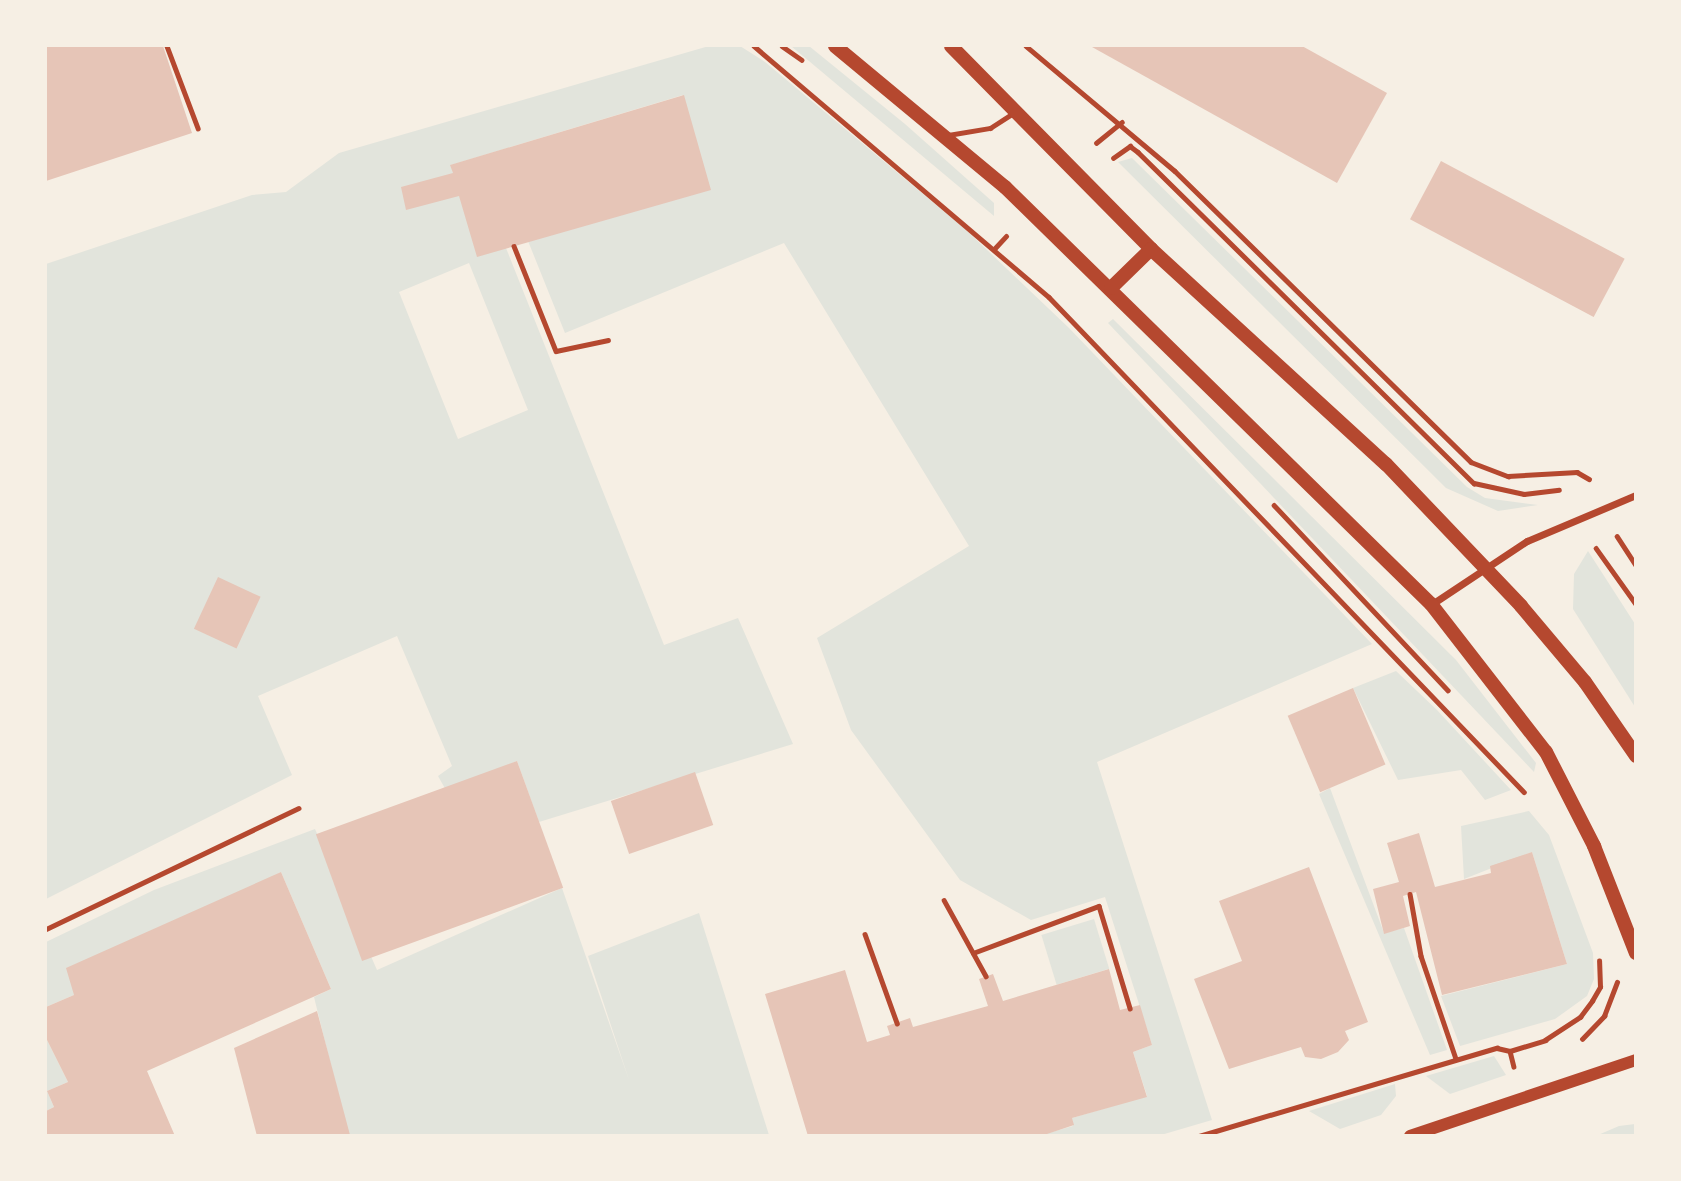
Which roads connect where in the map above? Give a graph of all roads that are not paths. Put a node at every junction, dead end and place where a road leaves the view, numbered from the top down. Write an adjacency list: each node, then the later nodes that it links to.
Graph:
1 (835, 46): 4 (main road)
2 (951, 46): 3 (main road)
3 (1017, 110): 4 (lane); 5 (main road)
4 (944, 135): 6 (main road)
5 (1151, 249): 6 (main road); 8 (main road)
6 (1111, 288): 9 (main road)
7 (1636, 495): 8 (street)
8 (1484, 570): 9 (street); 10 (main road)
9 (1431, 604): 13 (main road)
10 (1636, 756)
11 (298, 808): 12 (lane)
12 (46, 929)
13 (1636, 953)
14 (1636, 1060): 15 (street)
15 (1410, 1136)

